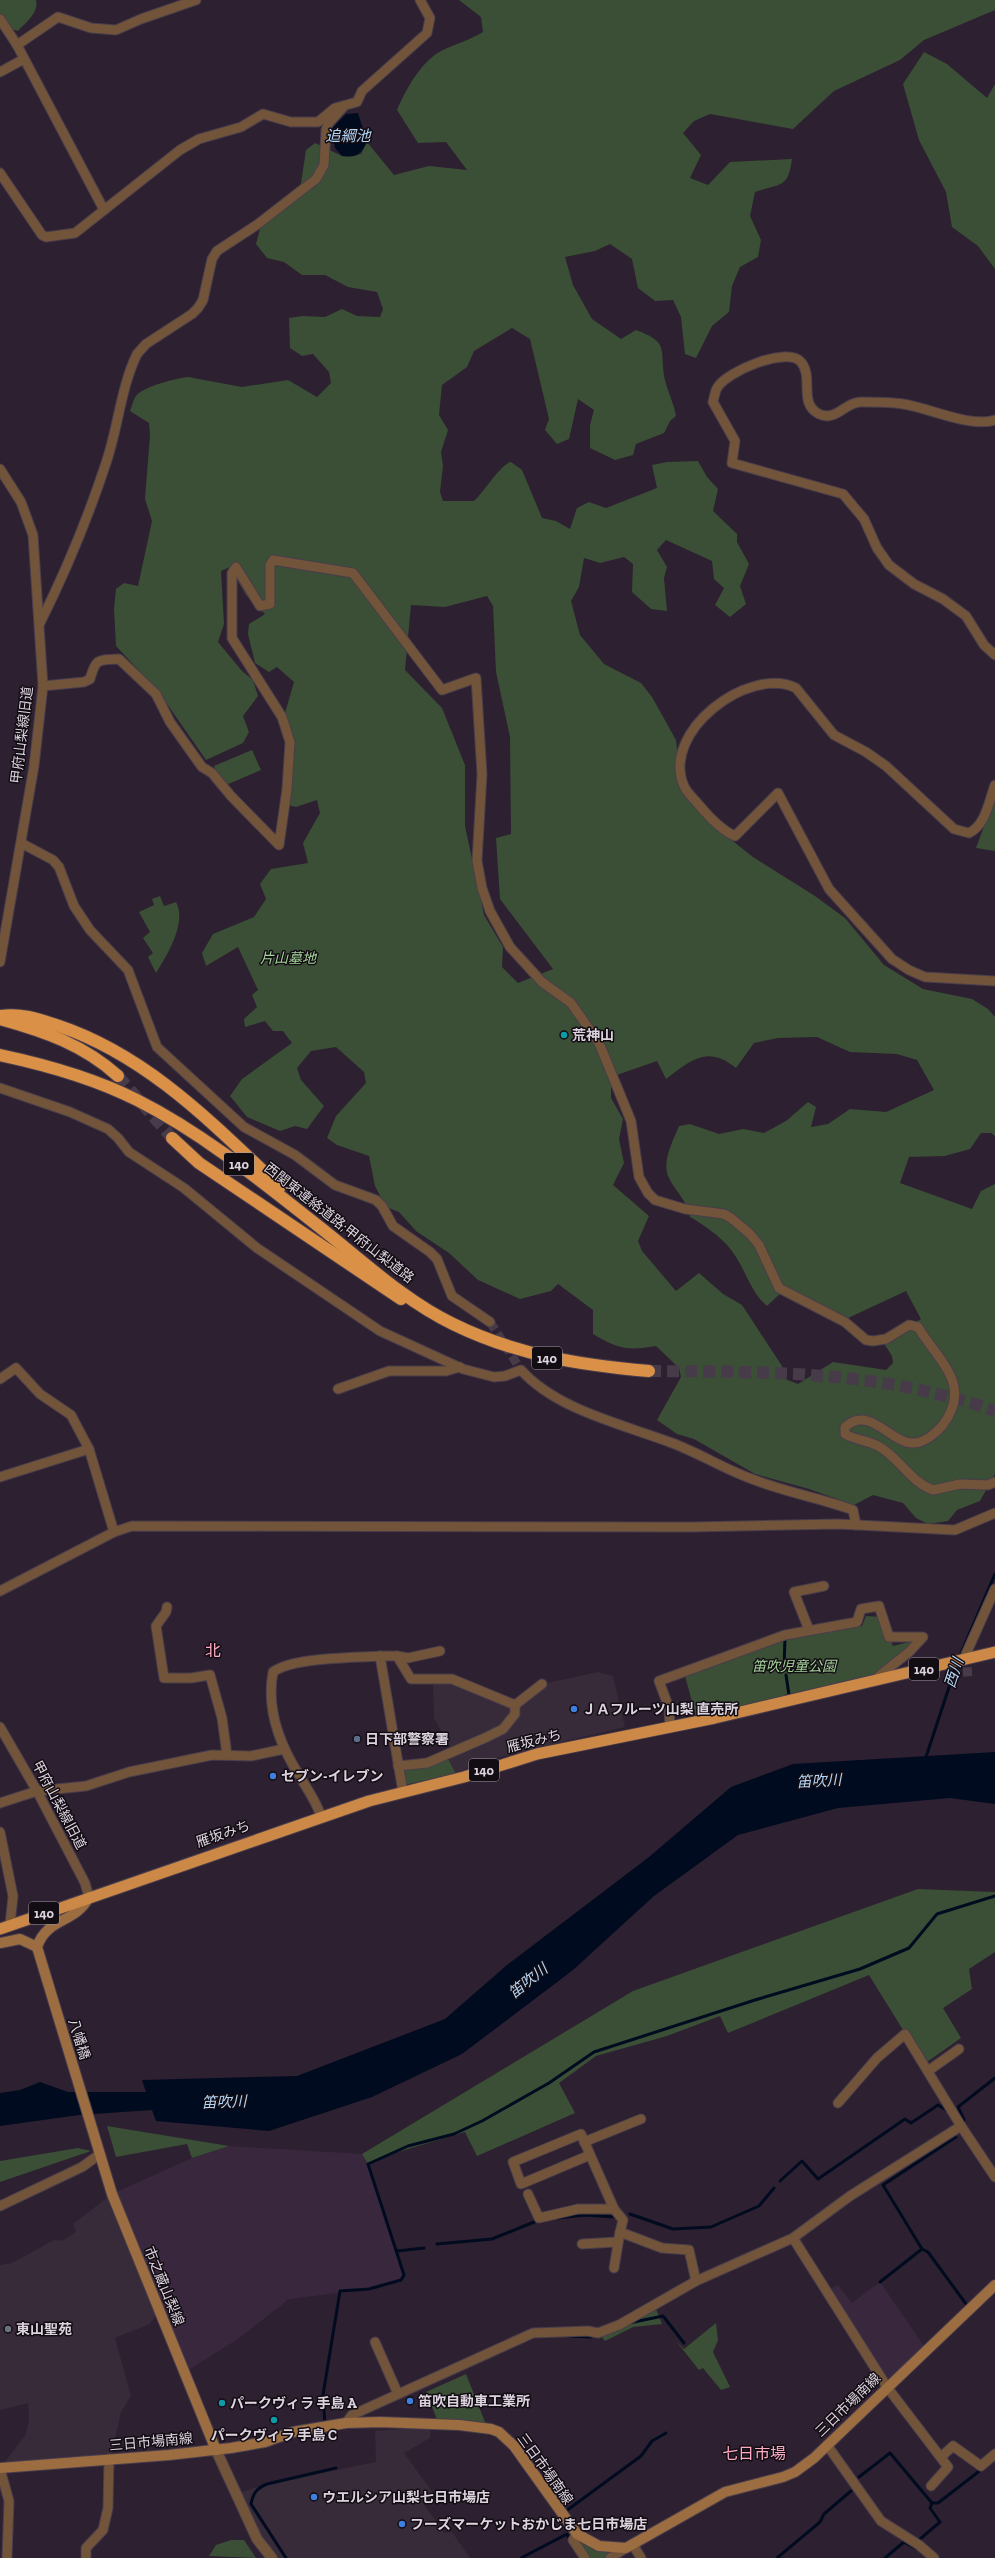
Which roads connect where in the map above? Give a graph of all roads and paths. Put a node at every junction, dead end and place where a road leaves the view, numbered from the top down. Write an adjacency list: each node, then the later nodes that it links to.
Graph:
1 (196, 0): 4 (street)
2 (420, 0): 7 (street)
3 (0, 19): 4 (street)
4 (17, 45): 5 (street)
5 (24, 59): 6 (street); 9 (street)
6 (0, 72)
7 (344, 106): 9 (street); 12 (street)
8 (0, 173): 9 (street)
9 (104, 210)
10 (995, 420): 13 (street)
11 (0, 469): 12 (street, 甲府山梨線旧道)
12 (40, 623): 14 (street, 甲府山梨線旧道)
13 (995, 655)
14 (42, 686): 16 (street, 甲府山梨線旧道); 34 (street)
15 (995, 785): 18 (street)
16 (21, 843): 17 (street, 甲府山梨線旧道); 26 (street)
17 (0, 962)
18 (995, 982)
19 (0, 1016): 25 (highway)
20 (0, 1019): 22 (highway)
21 (0, 1055): 25 (highway, 西関東連絡道路;甲府山梨道路 / 140)
22 (118, 1076)
23 (0, 1088): 28 (street)
24 (172, 1138): 27 (highway)
25 (414, 1300): 27 (highway, 西関東連絡道路;甲府山梨道路 / 140)
26 (490, 1322)
27 (451, 1324): 29 (highway, 西関東連絡道路;甲府山梨道路 / 140)
28 (460, 1367): 31 (street); 36 (street)
29 (649, 1370)
30 (0, 1379): 32 (street)
31 (338, 1389)
32 (89, 1449): 33 (street); 37 (street)
33 (0, 1476)
34 (995, 1482)
35 (995, 1513): 36 (street)
36 (856, 1525): 37 (street)
37 (114, 1532): 40 (street)
38 (824, 1586): 42 (street)
39 (995, 1589): 47 (street)
40 (0, 1591)
41 (167, 1607): 54 (street)
42 (809, 1630): 48 (street); 52 (street)
43 (440, 1651): 46 (street)
44 (995, 1652): 47 (highway, 雁坂みち / 140)
45 (380, 1656): 46 (street); 53 (street); 55 (street)
46 (397, 1656): 50 (street)
47 (962, 1657): 48 (highway, 雁坂みち / 140)
48 (878, 1680): 52 (highway, 雁坂みち / 140)
49 (542, 1684): 50 (street)
50 (516, 1705): 55 (street)
51 (0, 1727): 56 (street, 甲府山梨線旧道)
52 (670, 1728): 57 (highway, 雁坂みち / 140)
53 (284, 1749): 54 (street); 59 (street)
54 (227, 1754): 56 (street)
55 (398, 1766): 57 (street)
56 (37, 1791): 58 (street); 61 (street, 甲府山梨線旧道)
57 (404, 1792): 59 (highway, 雁坂みち / 140)
58 (0, 1804)
59 (321, 1816): 61 (highway, 雁坂みち / 140)
60 (0, 1832): 62 (street)
61 (89, 1897): 62 (highway, 雁坂みち / 140); 64 (main road)
62 (5, 1927)
63 (0, 1943): 64 (main road)
64 (38, 1952): 70 (main road, 八幡橋)
65 (959, 2049): 66 (street)
66 (928, 2071): 67 (street); 69 (street)
67 (838, 2103)
68 (641, 2119): 71 (street)
69 (961, 2126): 74 (street); 79 (street)
70 (92, 2130): 72 (main road, 市之蔵山梨線)
71 (584, 2142): 73 (street); 73 (street)
72 (100, 2154): 76 (street); 90 (main road, 市之蔵山梨線)
73 (590, 2155): 77 (street)
74 (995, 2177)
75 (528, 2194): 77 (street)
76 (0, 2206)
77 (614, 2209): 78 (street)
78 (620, 2232): 80 (street); 83 (street)
79 (793, 2238): 83 (street); 86 (street)
80 (617, 2242): 81 (street); 82 (street)
81 (582, 2244)
82 (614, 2268)
83 (696, 2281): 87 (street)
84 (995, 2285): 86 (main road, 三日市場南線)
85 (374, 2342): 87 (street)
86 (887, 2387): 89 (main road, 三日市場南線); 92 (street)
87 (398, 2394): 88 (street)
88 (346, 2423): 90 (main road, 三日市場南線); 96 (main road, 三日市場南線)
89 (827, 2445): 97 (main road, 三日市場南線); 104 (street)
90 (216, 2450): 93 (main road, 三日市場南線); 100 (street)
91 (995, 2454): 92 (street)
92 (941, 2457): 95 (street)
93 (109, 2460): 94 (main road, 三日市場南線); 99 (street)
94 (0, 2468): 98 (street)
95 (930, 2486)
96 (577, 2534): 97 (main road, 三日市場南線); 101 (street)
97 (629, 2547): 102 (street); 103 (street)
98 (7, 2558)
99 (86, 2558)
100 (272, 2558)
101 (585, 2558)
102 (610, 2558)
103 (642, 2558)
104 (934, 2558)

